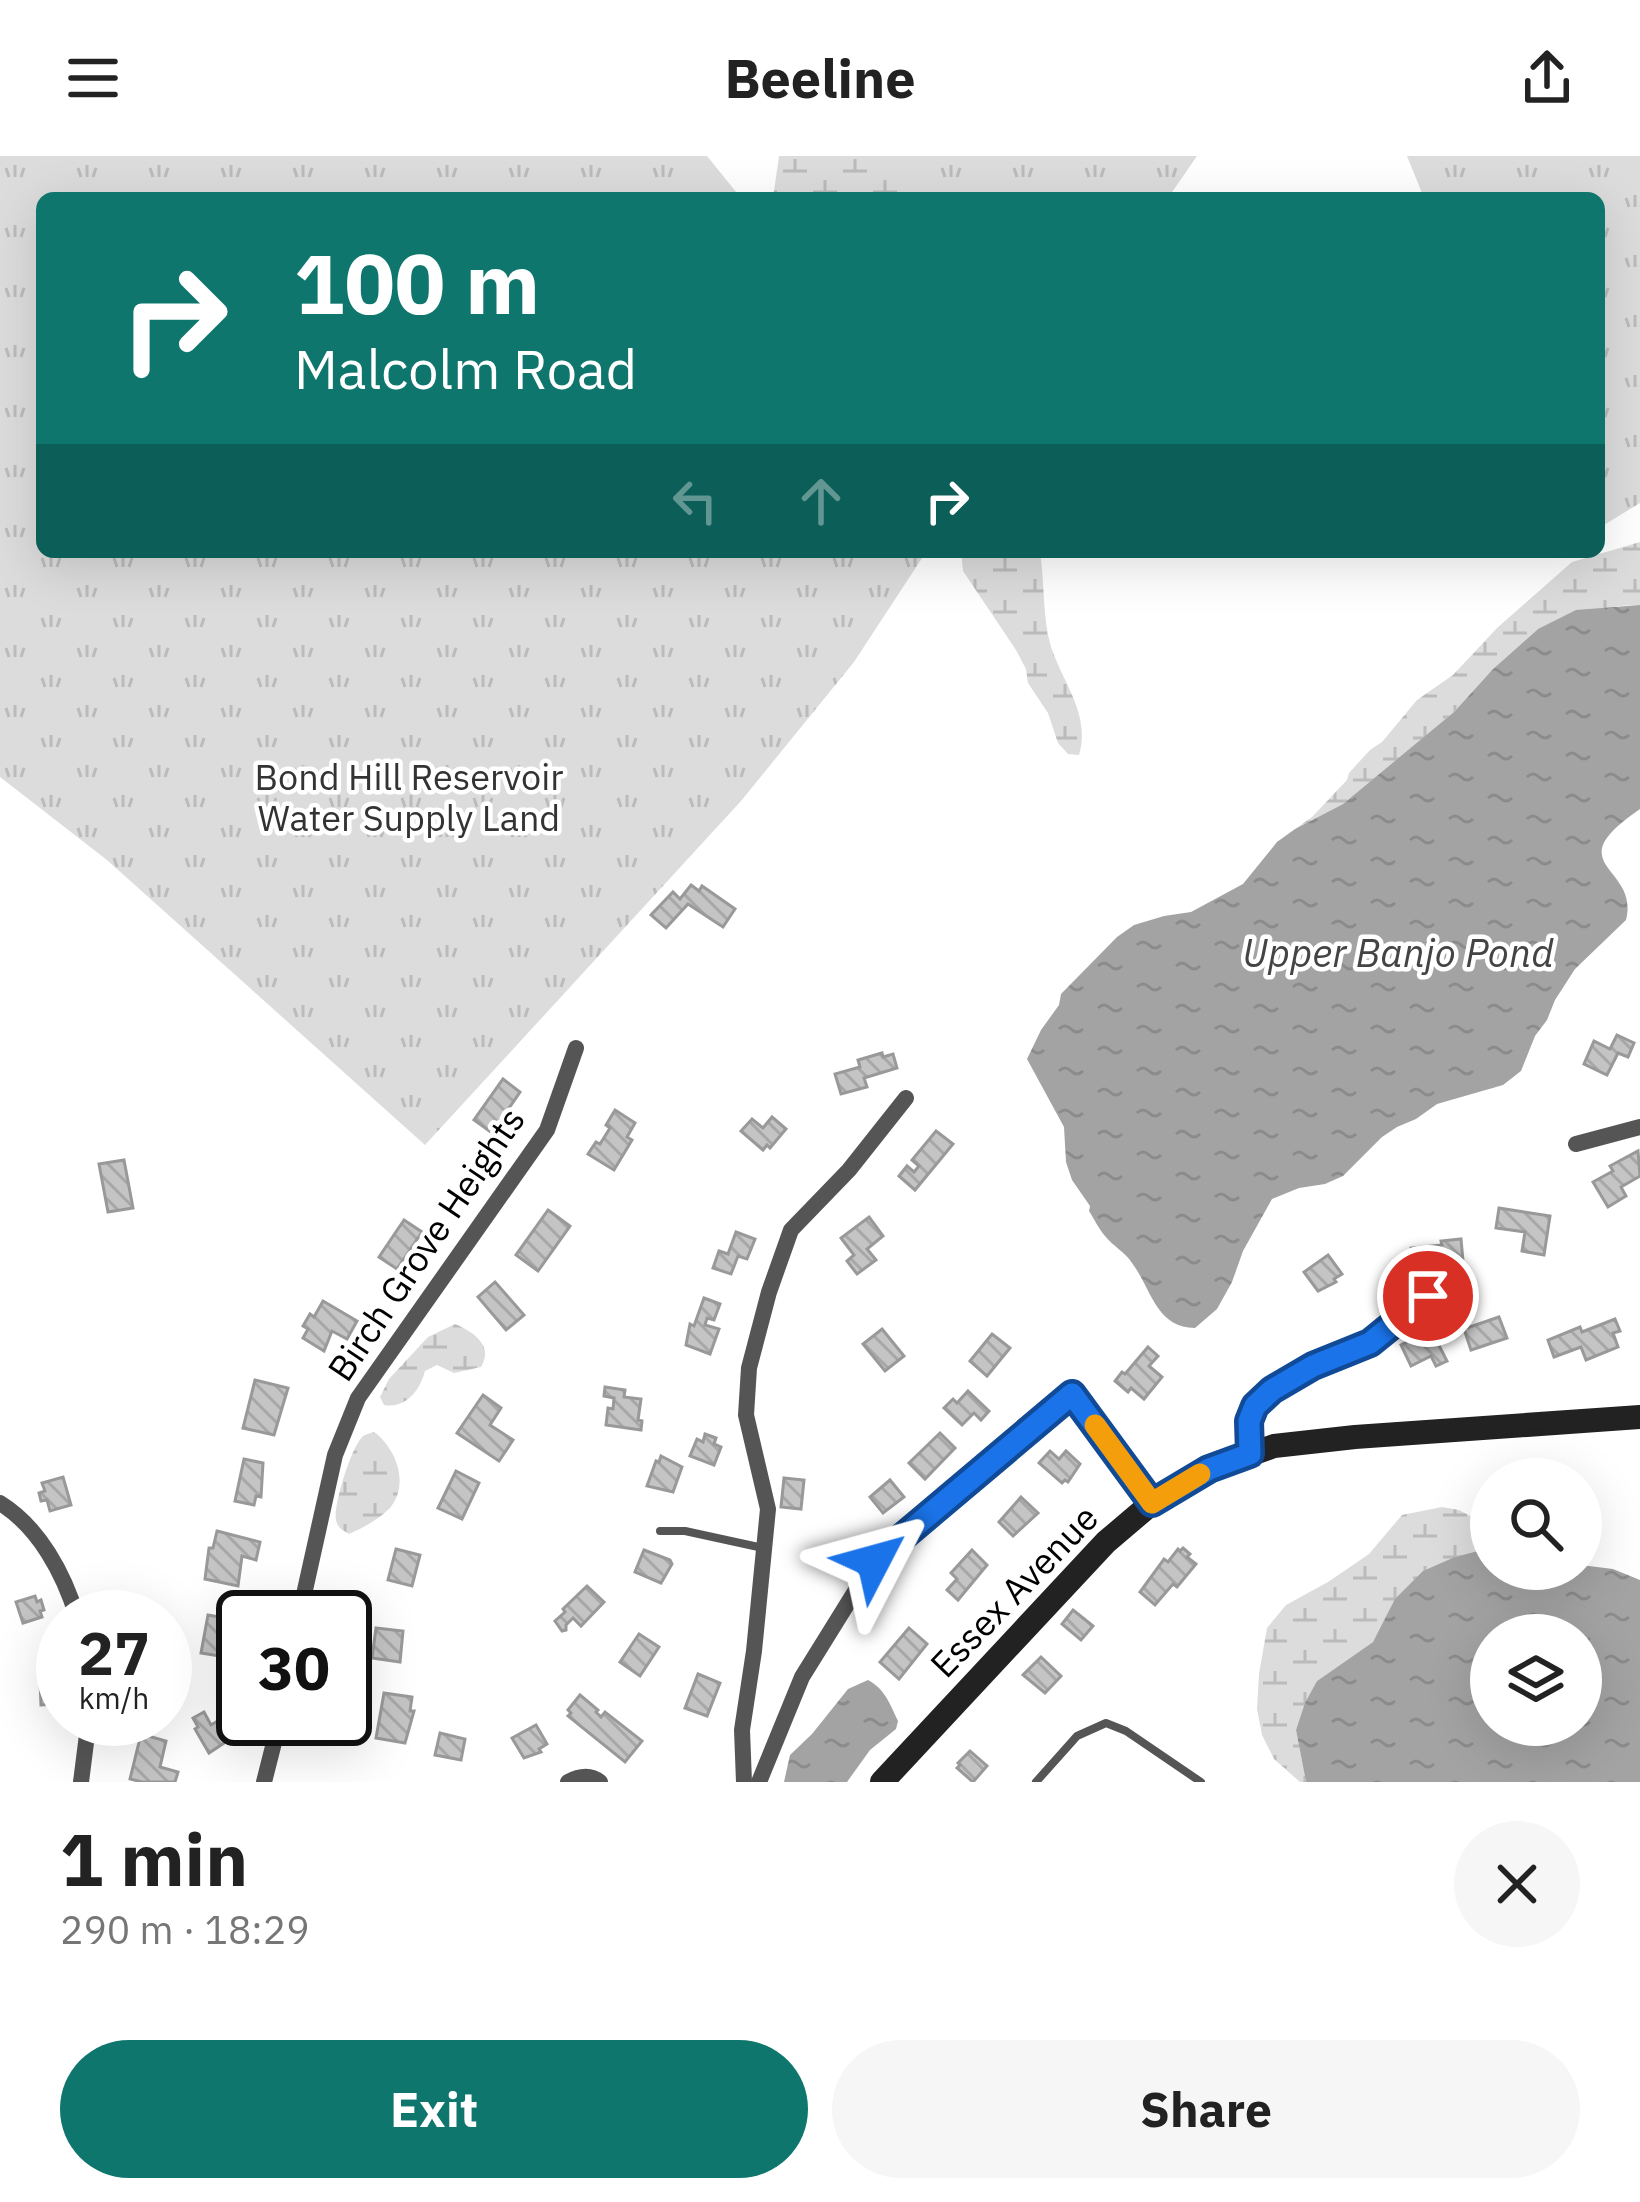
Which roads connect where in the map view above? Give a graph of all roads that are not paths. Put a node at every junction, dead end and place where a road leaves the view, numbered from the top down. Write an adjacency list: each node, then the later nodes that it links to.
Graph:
1 (576, 1048): 13 (street, Birch Grove Heights)
2 (906, 1098): 11 (street)
3 (1640, 1127): 4 (street)
4 (1576, 1144)
5 (1428, 1296): 7 (street)
6 (1640, 1417): 7 (street, Essex Avenue)
7 (1250, 1454): 9 (street, Essex Avenue)
8 (0, 1503): 12 (street)
9 (1152, 1503): 21 (street); 22 (street, Essex Avenue)
10 (660, 1532): 11 (lane)
11 (765, 1548): 20 (street)
12 (67, 1590)
13 (305, 1590)
14 (86, 1746): 16 (street)
15 (273, 1746): 17 (street)
16 (81, 1782)
17 (264, 1782)
18 (568, 1782): 19 (street)
19 (600, 1782)
20 (744, 1782)
21 (759, 1782)
22 (882, 1782)
23 (1036, 1782): 24 (lane)
24 (1201, 1782)

